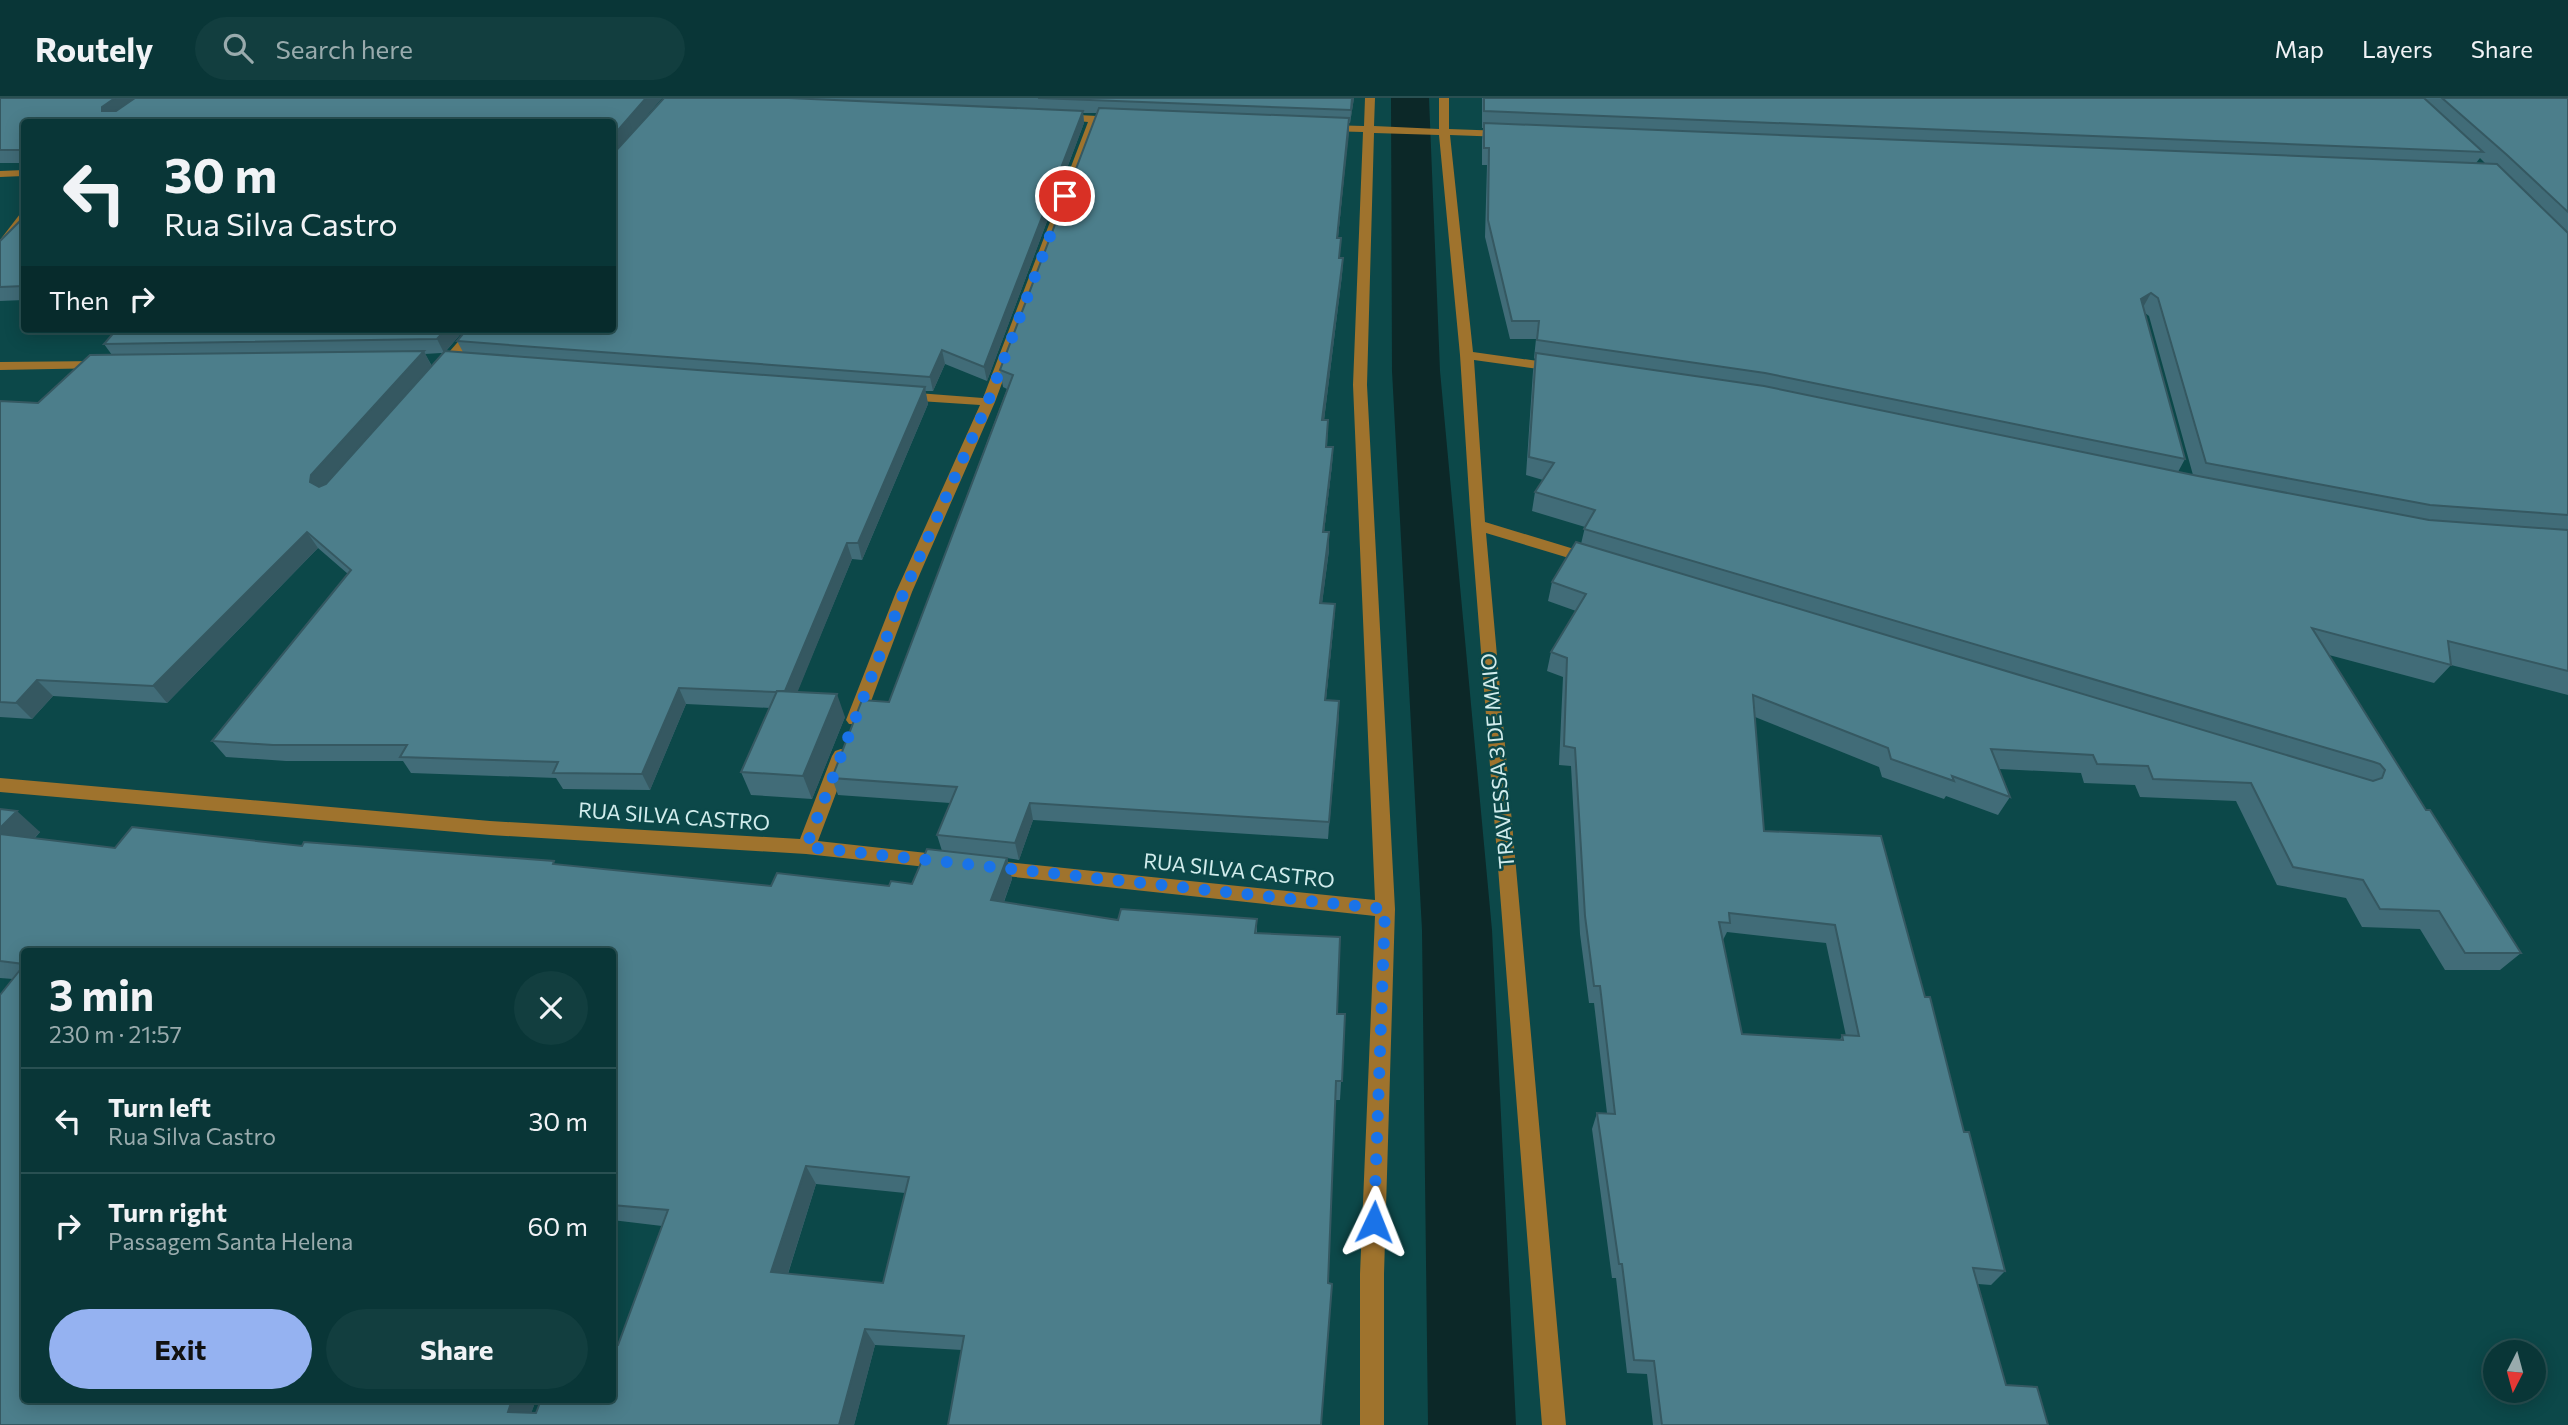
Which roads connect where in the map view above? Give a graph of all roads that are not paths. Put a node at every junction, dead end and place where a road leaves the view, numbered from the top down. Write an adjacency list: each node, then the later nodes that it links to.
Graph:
1 (1370, 98): 7 (street)
2 (1444, 98): 8 (street, TRAVESSA 3 DE MAIO)
3 (1053, 117): 4 (street)
4 (1094, 119): 5 (street); 21 (street)
5 (1122, 120)
6 (1313, 127): 7 (street)
7 (1372, 129): 8 (street); 26 (street)
8 (1440, 132): 9 (street); 15 (street, TRAVESSA 3 DE MAIO)
9 (1513, 135)
10 (21, 173): 11 (street)
11 (0, 174)
12 (21, 220): 13 (street)
13 (0, 248)
14 (473, 333): 19 (street)
15 (1467, 355): 18 (street); 22 (street, TRAVESSA 3 DE MAIO)
16 (109, 365): 17 (street)
17 (0, 366)
18 (1573, 370)
19 (432, 381)
20 (891, 395): 21 (street)
21 (988, 402): 25 (street)
22 (1478, 525): 23 (street); 28 (street, TRAVESSA 3 DE MAIO)
23 (1611, 565)
24 (0, 785): 25 (street, RUA SILVA CASTRO)
25 (806, 847): 26 (street, RUA SILVA CASTRO)
26 (1385, 909): 27 (street)
27 (1372, 1425)
28 (1554, 1425)

